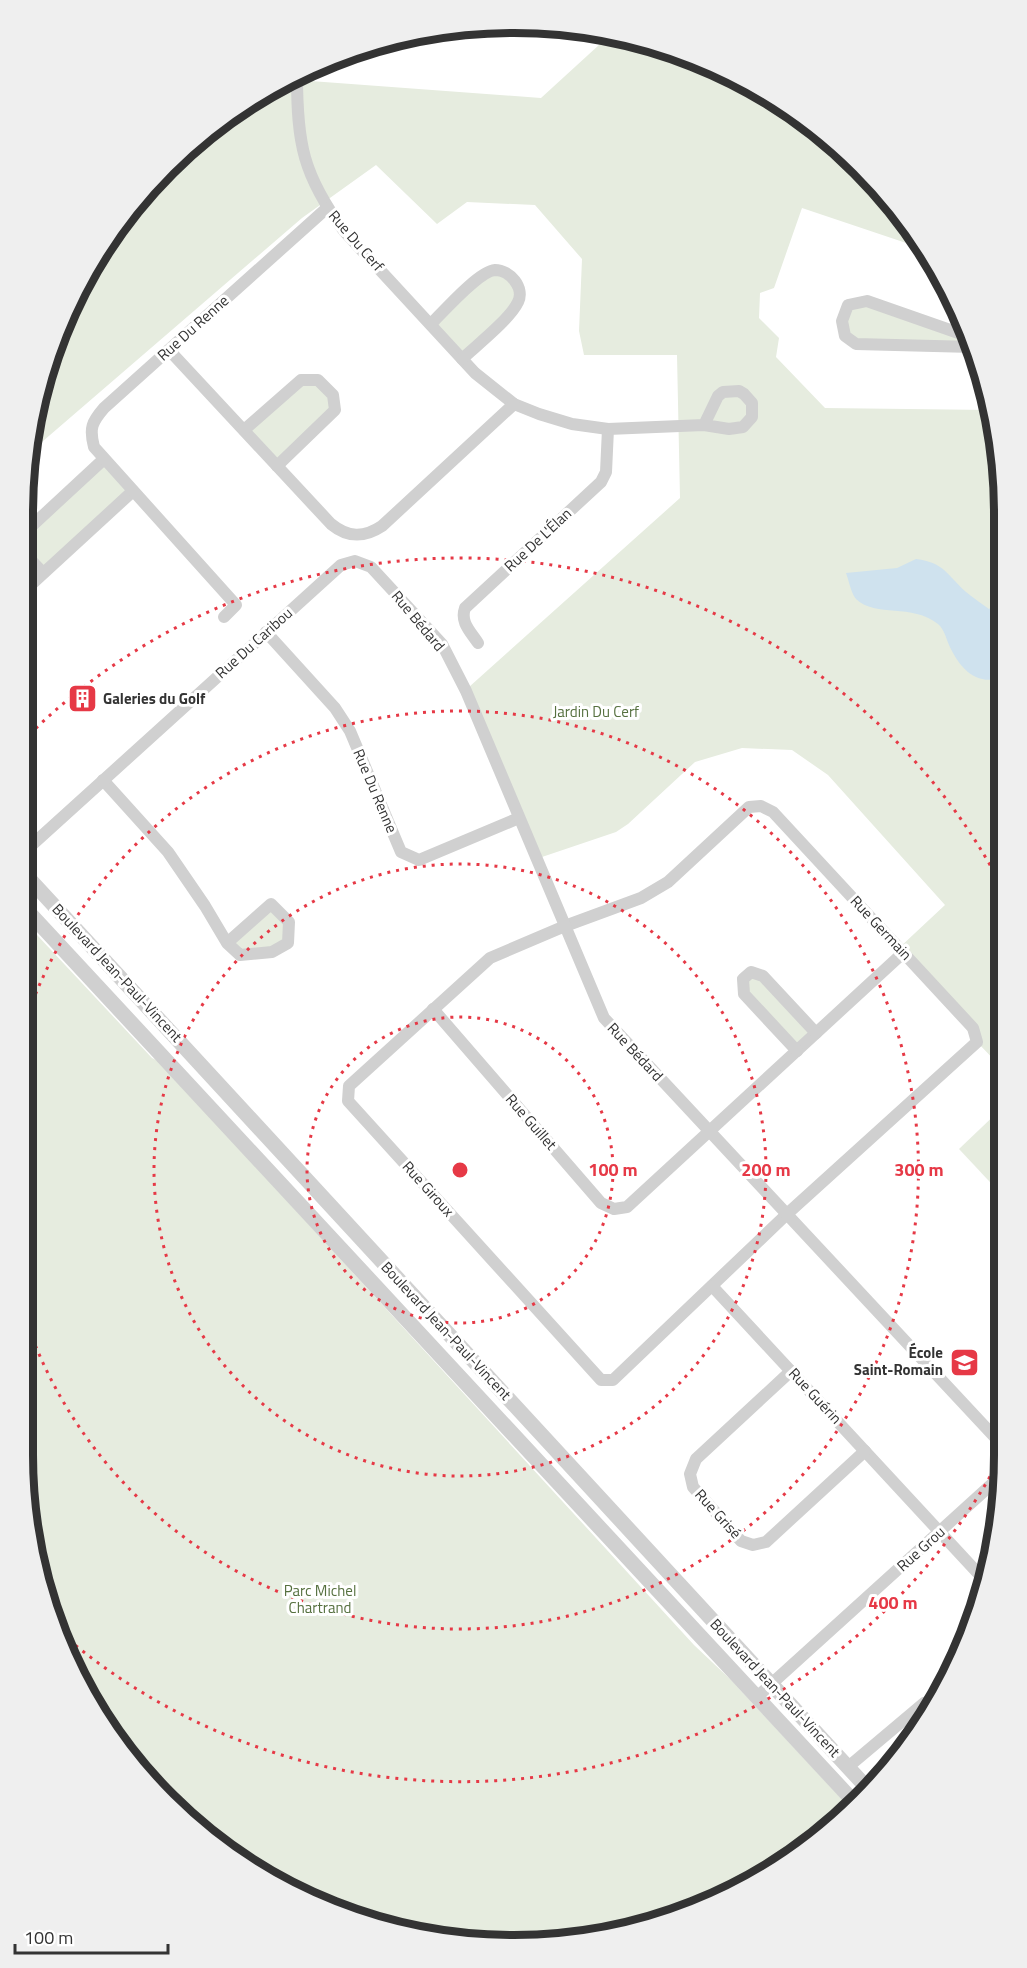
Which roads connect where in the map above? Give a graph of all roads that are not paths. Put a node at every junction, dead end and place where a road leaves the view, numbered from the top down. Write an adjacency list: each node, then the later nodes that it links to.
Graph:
1 (297, 85): 2 (street, Rue Du Cerf)
2 (327, 208): 3 (street, Rue Du Cerf); 6 (street, Rue Du Renne)
3 (431, 324): 7 (street, Rue Du Cerf); 7 (street)
4 (958, 333): 5 (street)
5 (963, 346)
6 (169, 350): 11 (street); 12 (street, Rue Du Renne)
7 (462, 359): 8 (street, Rue Du Cerf)
8 (514, 404): 10 (street, Rue Du Cerf); 13 (street)
9 (704, 425): 10 (street, Rue Du Cerf)
10 (608, 429): 22 (street, Rue De L'Élan)
11 (244, 430): 13 (street); 13 (street)
12 (104, 459): 14 (street, Rue Du Renne); 15 (street)
13 (277, 466)
14 (133, 491): 18 (street); 20 (street, Rue Du Renne)
15 (33, 526)
16 (355, 561): 21 (street, Rue Du Caribou); 24 (street, Rue Bédard)
17 (33, 562): 18 (street)
18 (43, 573): 19 (street)
19 (33, 582)
20 (224, 617)
21 (266, 632): 23 (street, Rue Du Caribou); 24 (street, Rue Du Renne)
22 (478, 643)
23 (104, 780): 25 (street, Rue Du Caribou); 29 (street)
24 (519, 818): 28 (street, Rue Bédard)
25 (33, 844)
26 (33, 883): 43 (street, Boulevard Jean-Paul-Vincent)
27 (33, 917): 44 (street, Boulevard Jean-Paul-Vincent)
28 (565, 926): 30 (street, Rue Germain); 31 (street, Rue Giroux); 34 (street, Rue Bédard)
29 (227, 943): 29 (street)
30 (903, 953): 32 (street, Rue Guillet); 35 (street, Rue Germain)
31 (433, 1009): 34 (street, Rue Guillet); 36 (street, Rue Giroux)
32 (816, 1033): 33 (street, Rue Guillet); 33 (street)
33 (797, 1051): 34 (street, Rue Guillet)
34 (709, 1131): 35 (street, Rue Bédard)
35 (787, 1214): 36 (street); 38 (street, Rue Bédard)
36 (712, 1286): 37 (street, Rue Guérin)
37 (791, 1371): 39 (street, Rue Guérin); 39 (street, Rue Grisé)
38 (994, 1436)
39 (865, 1450): 41 (street, Rue Guérin)
40 (993, 1484): 41 (street, Rue Grou)
41 (940, 1532): 42 (street, Rue Guérin); 43 (street, Rue Grou)
42 (979, 1574)
43 (772, 1684): 44 (street, Rue Grou); 46 (street, Boulevard Jean-Paul-Vincent)
44 (757, 1698): 48 (street, Boulevard Jean-Paul-Vincent)
45 (925, 1703): 46 (street)
46 (848, 1767): 47 (street, Boulevard Jean-Paul-Vincent)
47 (863, 1783)
48 (850, 1797)

